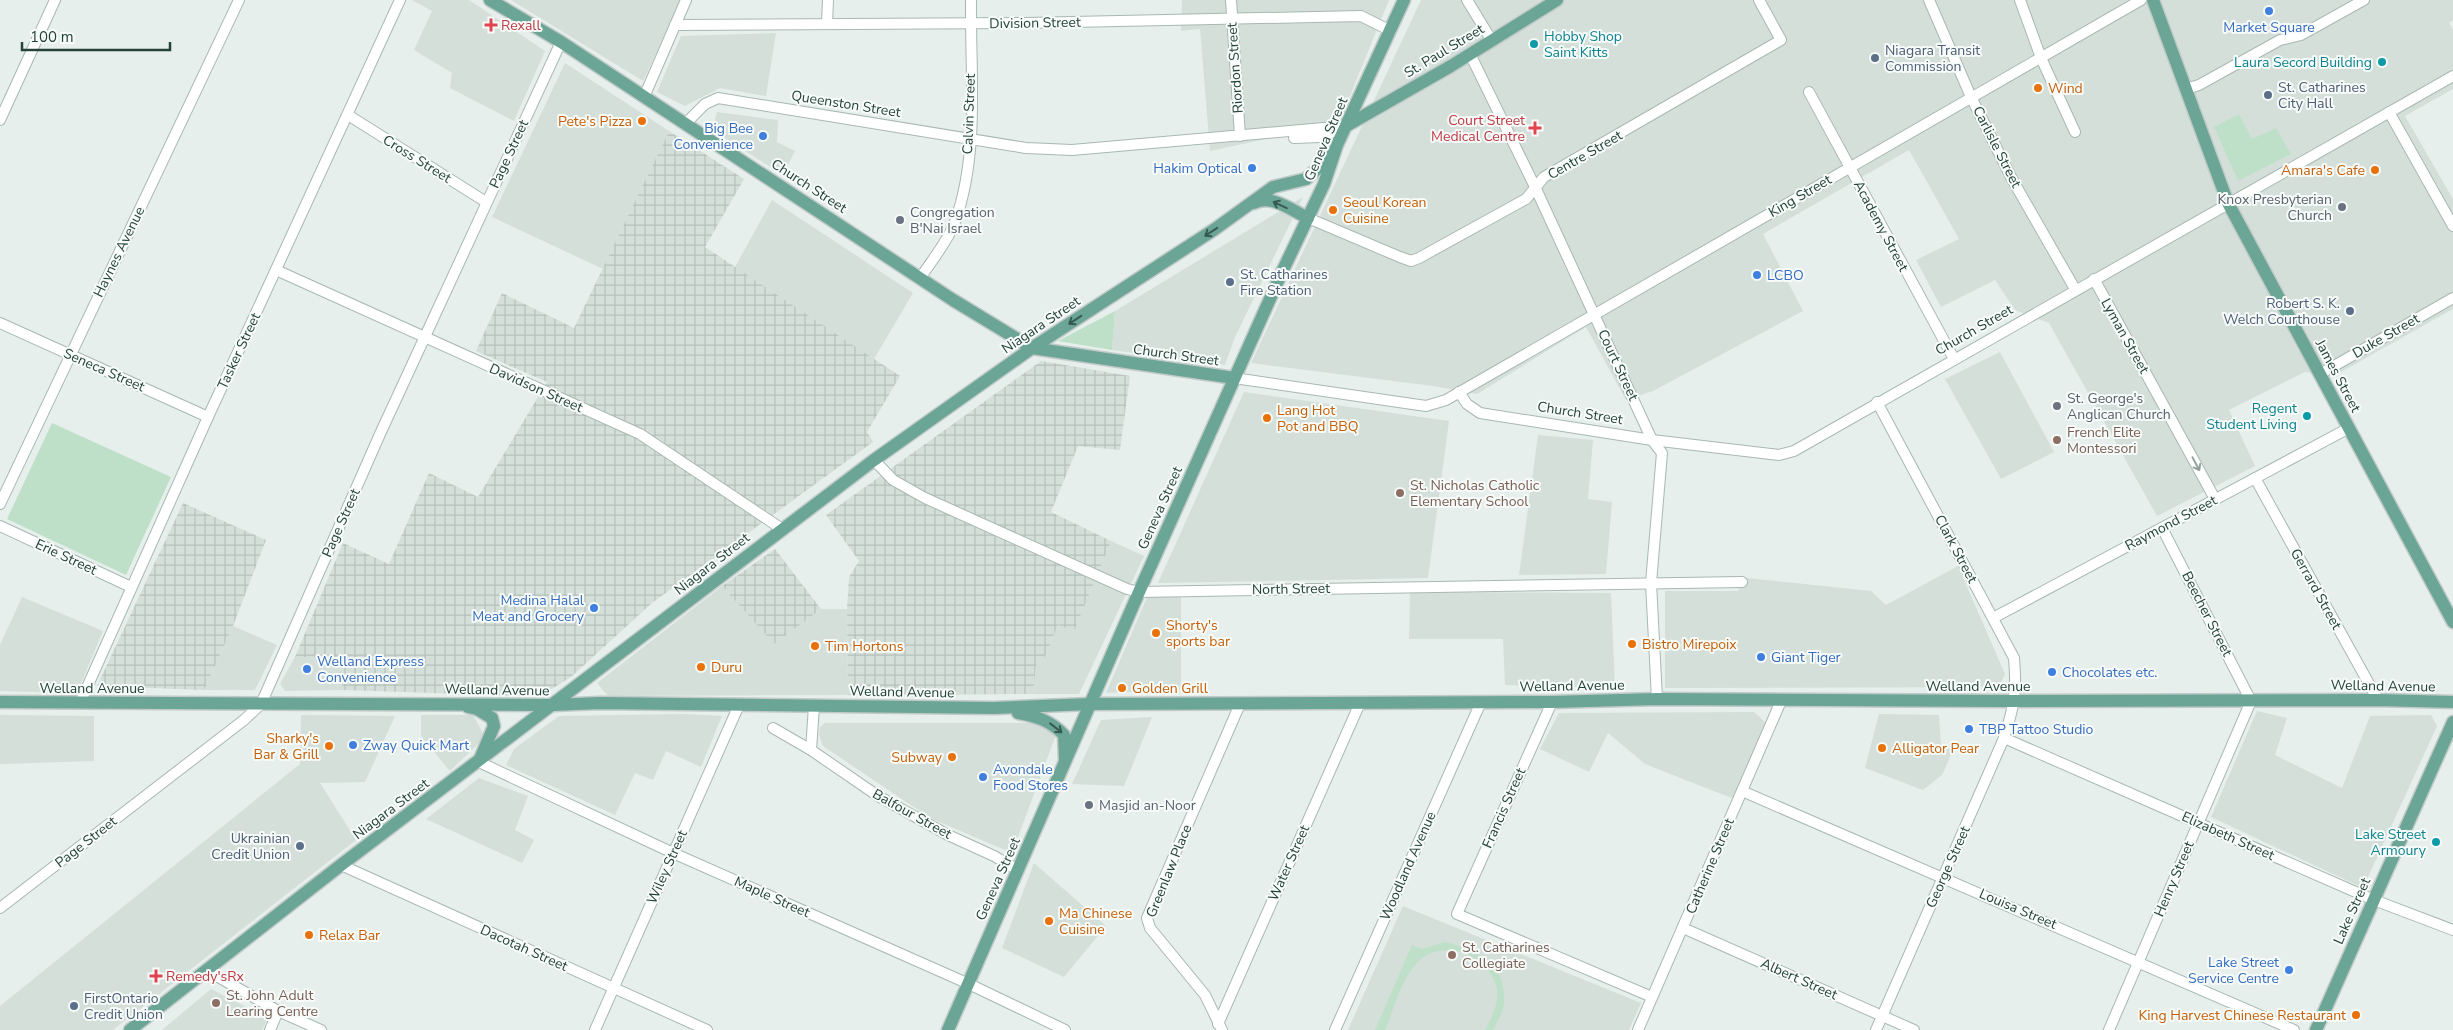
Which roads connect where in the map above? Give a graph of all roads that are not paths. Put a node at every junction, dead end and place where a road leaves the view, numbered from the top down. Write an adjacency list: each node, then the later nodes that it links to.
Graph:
1 (55, 0): 34 (street)
2 (239, 0): 57 (street, Haynes Avenue)
3 (400, 0): 33 (street, Tasker Street)
4 (490, 0): 24 (main road)
5 (686, 0): 21 (street)
6 (828, 0): 19 (street)
7 (971, 0): 20 (street, Calvin Street)
8 (1231, 0): 18 (street, Riordon Street)
9 (1404, 0): 22 (main road, Geneva Street)
10 (1468, 0): 23 (street)
11 (1557, 0): 23 (main road, St. Paul Street)
12 (1759, 0): 42 (street, Centre Street)
13 (1929, 0): 31 (street, Carlisle Street)
14 (2020, 0): 26 (street)
15 (2141, 0): 26 (street, King Street)
16 (2153, 0): 28 (main road, James Street)
17 (2364, 0): 28 (street)
18 (1231, 20): 20 (street, Division Street); 22 (street, Division Street); 38 (street, Riordon Street)
19 (827, 24): 20 (street, Division Street); 21 (street, Division Street)
20 (971, 24): 39 (street, Calvin Street)
21 (675, 25): 30 (street)
22 (1391, 31): 36 (main road, Geneva Street)
23 (1492, 41): 25 (main road, St. Paul Street)
24 (561, 42): 30 (main road); 43 (street, Page Street)
25 (1470, 54): 36 (main road, St. Paul Street); 42 (street, Court Street)
26 (2041, 58): 31 (street, King Street); 37 (street)
27 (2453, 76): 32 (street, Church Street)
28 (2186, 89): 44 (main road, James Street)
29 (1809, 92): 41 (street, Academy Street)
30 (644, 97): 35 (main road)
31 (1971, 97): 41 (street, King Street); 51 (street, Carlisle Street)
32 (2389, 112): 44 (street, Church Street); 47 (street)
33 (348, 115): 43 (street, Cross Street); 48 (street, Tasker Street)
34 (0, 120)
35 (686, 123): 39 (street, Queenston Street); 49 (main road, Church Street)
36 (1346, 126): 38 (street, Queenston Street); 40 (main road, Geneva Street)
37 (2075, 132)
38 (1240, 136): 39 (street, Queenston Street)
39 (972, 139): 49 (street, Calvin Street)
40 (1333, 154): 45 (main road, Niagara Street); 46 (main road, Geneva Street)
41 (1850, 168): 53 (street, King Street); 58 (street, Academy Street)
42 (1536, 189): 46 (street, Centre Street); 53 (street, Court Street)
43 (486, 202): 55 (street, Page Street)
44 (2228, 203): 50 (street, Church Street); 59 (main road, James Street)
45 (1251, 204): 46 (main road, one-way to 45); 56 (main road, Niagara Street, one-way to 56)
46 (1308, 218): 60 (main road, Geneva Street)
47 (2453, 226)
48 (276, 270): 55 (street, Davidson Street); 63 (street, Tasker Street)
49 (921, 277): 56 (main road, Church Street)
50 (2094, 279): 51 (street, Church Street); 68 (street, Lyman Street, one-way to 68)
51 (2075, 289): 58 (street, Church Street)
52 (2453, 298): 59 (street, Duke Street)
53 (1595, 315): 61 (street, King Street); 65 (street, Court Street)
54 (0, 323): 57 (street, Seneca Street)
55 (425, 338): 72 (street, Davidson Street); 90 (street, Page Street)
56 (1032, 348): 60 (main road, Church Street); 66 (main road, Niagara Street)
57 (70, 355): 63 (street, Seneca Street); 69 (street, Haynes Avenue)
58 (1954, 359): 62 (street, Church Street)
59 (2320, 374): 64 (main road, James Street)
60 (1234, 378): 61 (street, Church Street); 76 (main road, Geneva Street)
61 (1459, 392): 65 (street, Church Street)
62 (1877, 402): 65 (street, Church Street); 77 (street, Clark Street)
63 (208, 417): 75 (street, Tasker Street)
64 (2349, 428): 67 (street, Raymond Street); 78 (main road, James Street)
65 (1652, 440): 74 (street, Court Street)
66 (874, 460): 72 (main road, Niagara Street); 76 (street, North Street)
67 (2255, 478): 68 (street, Raymond Street); 80 (street, Gerrard Street)
68 (2215, 499): 71 (street, Raymond Street)
69 (0, 504)
70 (0, 526): 75 (street, Erie Street)
71 (2162, 528): 77 (street, Raymond Street); 83 (street, Beecher Street)
72 (782, 529): 95 (main road, Niagara Street)
73 (1742, 582): 74 (street, North Street)
74 (1651, 583): 76 (street, North Street); 79 (street, Court Street)
75 (131, 587): 88 (street, Tasker Street)
76 (1139, 592): 92 (main road, Geneva Street)
77 (1993, 618): 82 (street, Clark Street)
78 (2453, 622)
79 (1657, 699): 81 (main road, Welland Avenue); 86 (main road, Welland Avenue)
80 (2378, 700): 83 (main road, Welland Avenue); 87 (main road, Welland Avenue)
81 (1781, 701): 82 (main road, Welland Avenue); 104 (street, Catherine Street)
82 (2015, 701): 83 (main road, Welland Avenue); 100 (street, George Street)
83 (2251, 701): 105 (street, Henry Street)
84 (0, 702): 88 (main road, Welland Avenue)
85 (1481, 702): 86 (main road, Welland Avenue); 89 (main road, Welland Avenue); 129 (street, Woodland Avenue)
86 (1552, 702): 118 (street, Francis Street)
87 (2453, 702)
88 (80, 703): 90 (main road, Welland Avenue)
89 (1360, 703): 93 (main road, Welland Avenue); 121 (street, Water Street)
90 (260, 704): 91 (main road, Welland Avenue); 111 (street, Page Street)
91 (456, 704): 95 (main road, Welland Avenue); 102 (main road)
92 (1090, 704): 93 (main road, Welland Avenue); 97 (main road, Welland Avenue); 103 (main road, Geneva Street)
93 (1240, 704): 121 (street, Greenlaw Place)
94 (739, 705): 95 (main road, Welland Avenue); 96 (main road, Welland Avenue); 106 (street, Wiley Street)
95 (553, 706): 102 (main road, Niagara Street)
96 (814, 706): 97 (main road, Welland Avenue); 101 (street)
97 (994, 708): 103 (main road, one-way to 103)
98 (2453, 722): 110 (main road, Lake Street)
99 (773, 728): 101 (street, Balfour Street)
100 (2004, 738): 105 (street, Elizabeth Street); 109 (street, George Street)
101 (812, 750): 108 (street, Balfour Street)
102 (479, 762): 106 (street, Maple Street); 107 (main road, Niagara Street)
103 (1065, 765): 108 (main road, Geneva Street)
104 (1742, 791): 109 (street, Louisa Street); 112 (street, Catherine Street)
105 (2198, 823): 110 (street, Elizabeth Street); 114 (street, Henry Street)
106 (673, 853): 116 (street, Maple Street); 117 (street, Wiley Street)
107 (341, 865): 115 (main road, Niagara Street); 117 (street, Dacotah Street)
108 (1018, 870): 116 (main road, Geneva Street)
109 (1943, 877): 114 (street, Louisa Street); 120 (street, George Street)
110 (2374, 900): 113 (street, Elizabeth Street); 135 (main road, Lake Street)
111 (0, 908)
112 (1683, 928): 118 (street, Catherine Street); 120 (street, Albert Street)
113 (2453, 930)
114 (2138, 962): 133 (street, Henry Street); 134 (street, Louisa Street)
115 (206, 970): 119 (street); 122 (main road, Niagara Street)
116 (969, 984): 127 (main road, Geneva Street); 128 (street, Maple Street)
117 (614, 988): 125 (street, Wiley Street); 126 (street, Dacotah Street)
118 (1652, 997): 130 (street, Catherine Street)
119 (278, 1011): 123 (street); 124 (street)
120 (1882, 1016): 131 (street, George Street); 132 (street, Albert Street)
121 (1220, 1027)
122 (130, 1030)
123 (270, 1030)
124 (321, 1030)
125 (595, 1030)
126 (707, 1030)
127 (948, 1030)
128 (1066, 1030)
129 (1335, 1030)
130 (1638, 1030)
131 (1876, 1030)
132 (1914, 1030)
133 (2108, 1030)
134 (2294, 1030)
135 (2316, 1030)

